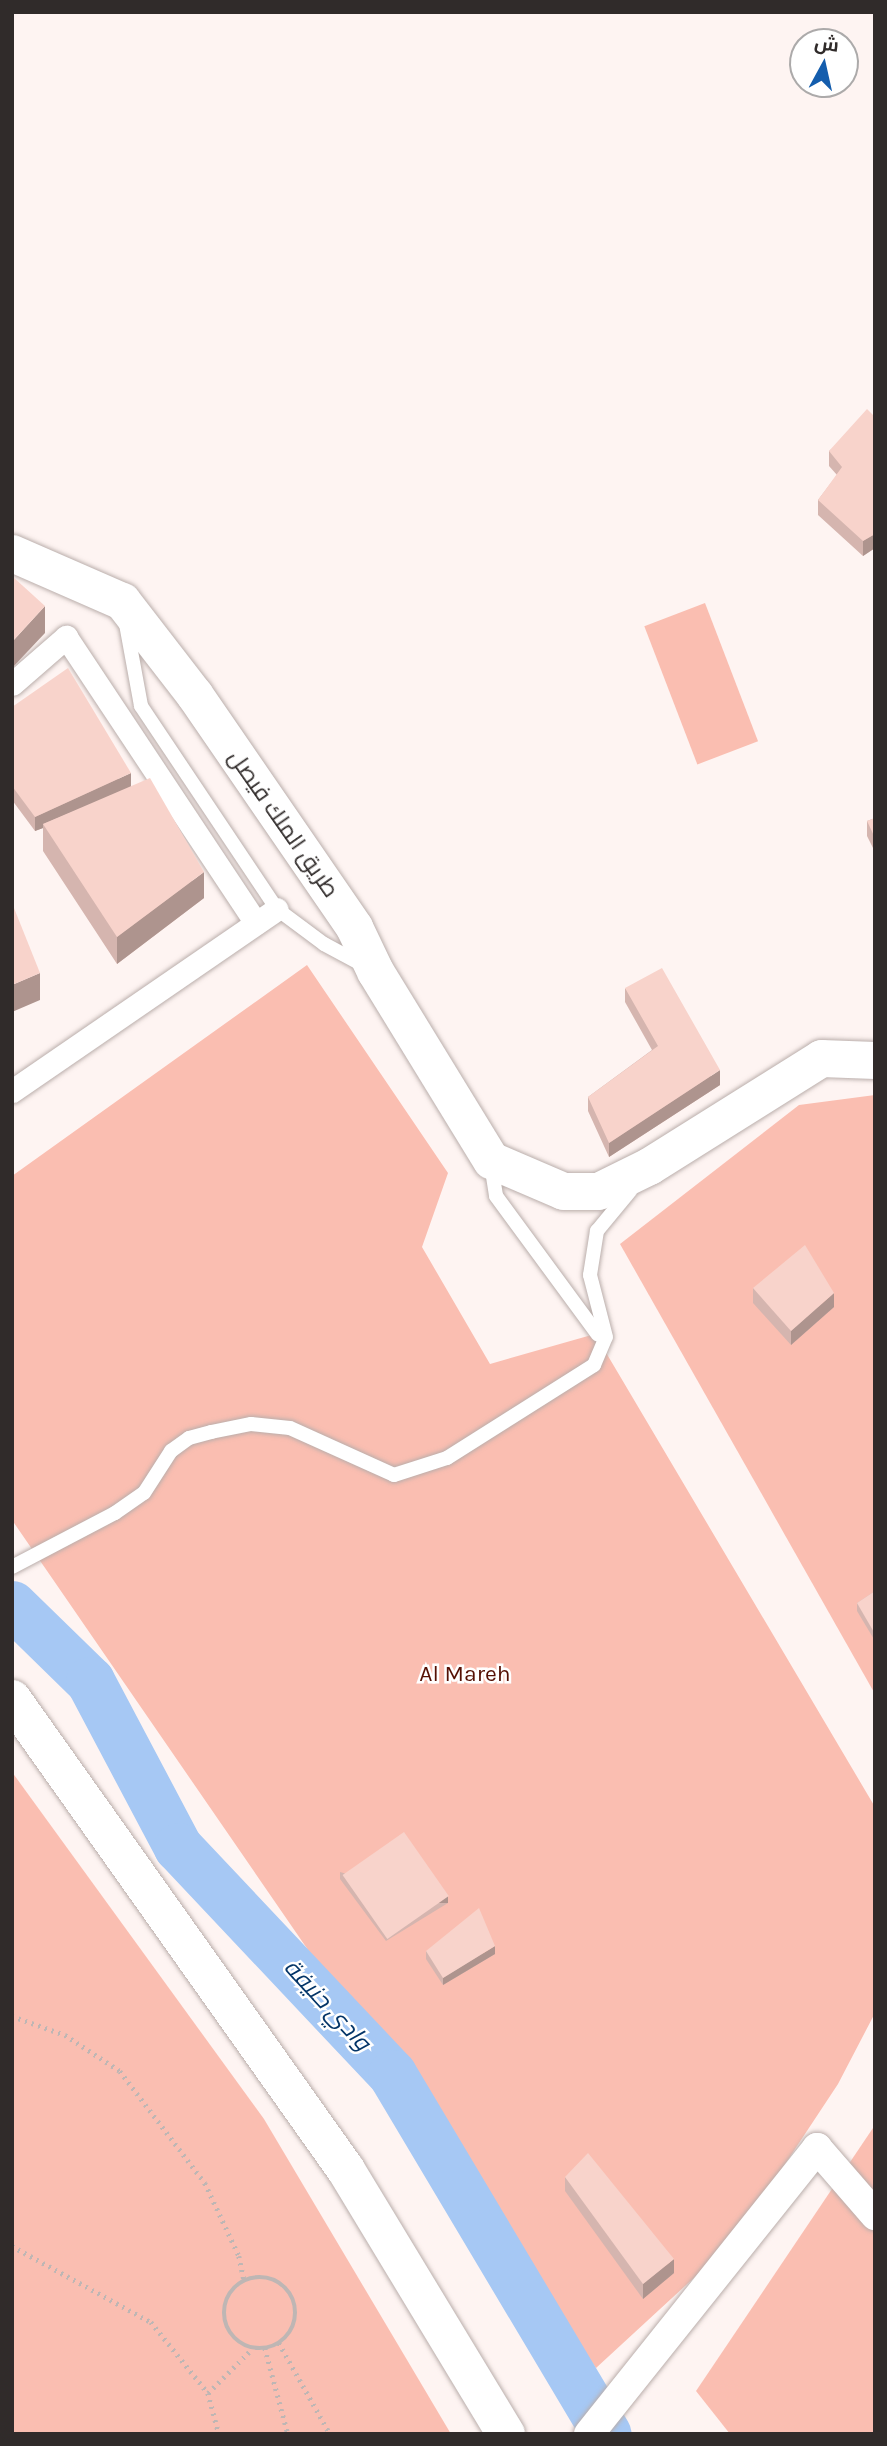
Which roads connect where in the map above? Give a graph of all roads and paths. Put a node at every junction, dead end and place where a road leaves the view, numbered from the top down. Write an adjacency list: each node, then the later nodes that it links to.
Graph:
1 (12, 553): 2 (street, طريق الملك فيصل)
2 (122, 601): 4 (lane); 6 (street, طريق الملك فيصل)
3 (12, 684): 5 (street)
4 (277, 909): 5 (street); 6 (lane)
5 (256, 923): 8 (street)
6 (375, 971): 9 (street, طريق الملك فيصل)
7 (875, 1060): 10 (street)
8 (12, 1091)
9 (491, 1160): 10 (street); 11 (lane)
10 (649, 1166): 11 (lane)
11 (594, 1365): 12 (lane)
12 (12, 1567)
13 (12, 1699): 25 (main road)
14 (12, 2016): 17 (path)
15 (875, 2215): 26 (street)
16 (12, 2246): 21 (path)
17 (244, 2280): 18 (path); 19 (path)
18 (279, 2343): 20 (path); 24 (path)
19 (253, 2348): 20 (path); 21 (path)
20 (265, 2348): 23 (path)
21 (208, 2393): 22 (path)
22 (219, 2434)
23 (288, 2434)
24 (330, 2434)
25 (506, 2434)
26 (589, 2434)

